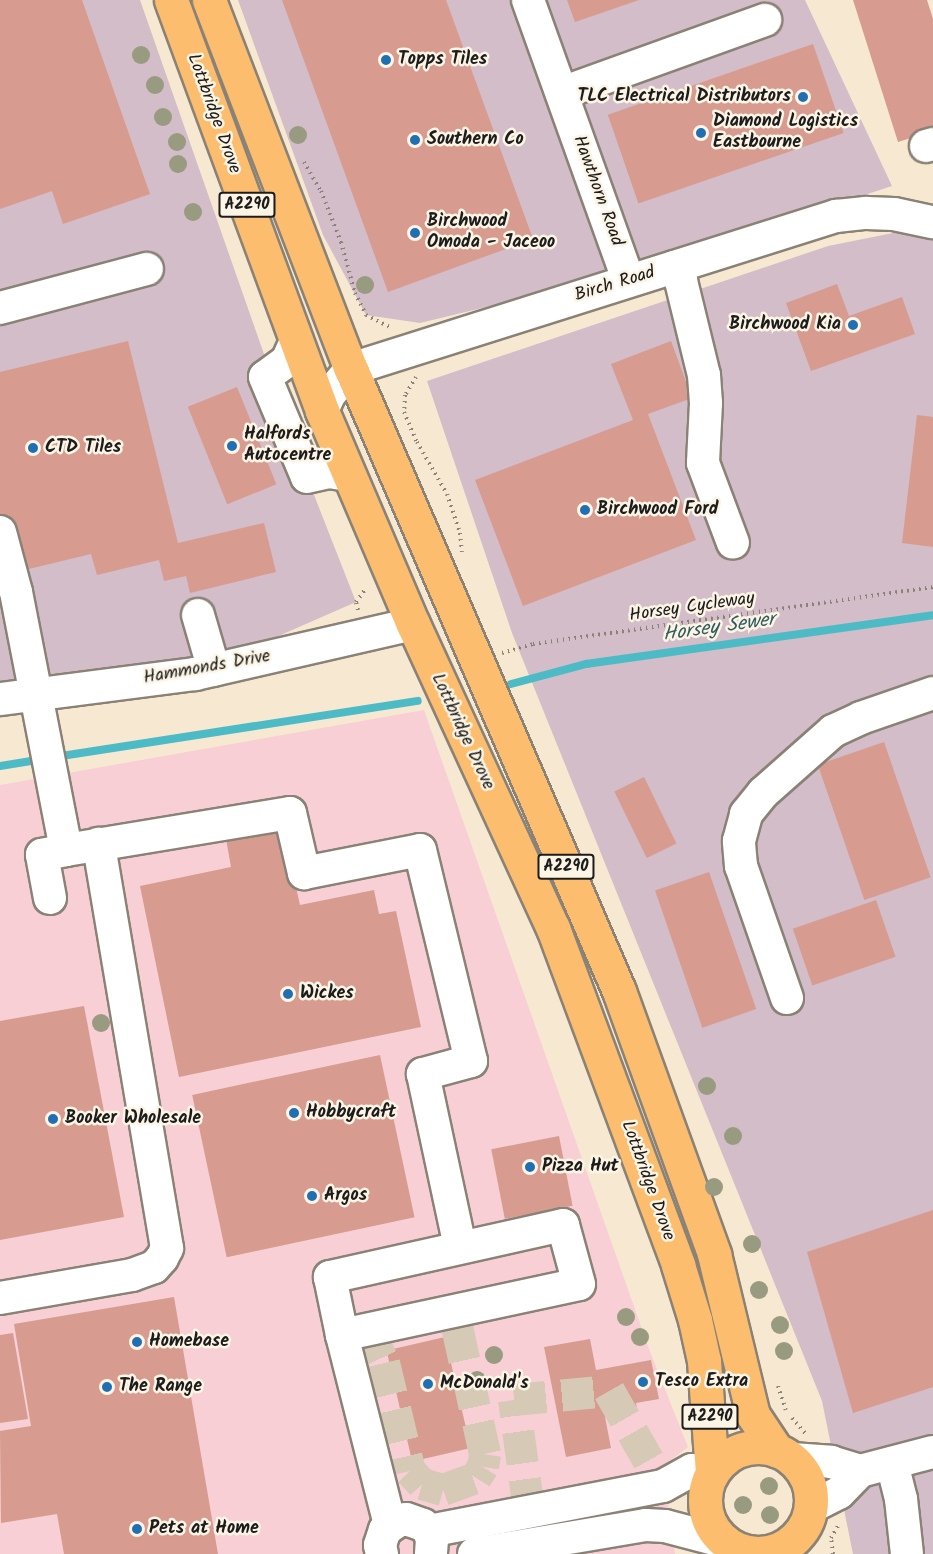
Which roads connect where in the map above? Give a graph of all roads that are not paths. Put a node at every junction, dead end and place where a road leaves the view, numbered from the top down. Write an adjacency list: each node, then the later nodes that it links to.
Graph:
1 (171, 0): 11 (main road, Lottbridge Drove / A2290)
2 (209, 0): 12 (main road, Lottbridge Drove / A2290)
3 (528, 0): 5 (street, Hawthorn Road)
4 (765, 20): 5 (street)
5 (562, 93): 9 (street, Hawthorn Road)
6 (933, 222): 7 (street, Birch Road)
7 (674, 267): 9 (street, Birch Road); 16 (street)
8 (147, 269): 10 (street)
9 (628, 280): 12 (street, Birch Road)
10 (0, 308)
11 (296, 342): 13 (main road, Lottbridge Drove / A2290); 14 (street)
12 (351, 369): 13 (street); 31 (main road, Lottbridge Drove / A2290)
13 (322, 411): 14 (main road, Lottbridge Drove / A2290)
14 (349, 475): 18 (main road, Lottbridge Drove / A2290)
15 (0, 532): 20 (street)
16 (733, 543)
17 (198, 615): 19 (street)
18 (412, 624): 19 (street, Hammonds Drive); 34 (main road, Lottbridge Drove / A2290)
19 (214, 670): 20 (street, Hammonds Drive)
20 (36, 692): 22 (street, Hammonds Drive); 24 (street)
21 (933, 693): 26 (street)
22 (0, 699)
23 (99, 844): 24 (street); 27 (street); 28 (street)
24 (66, 850): 25 (street)
25 (50, 898)
26 (787, 998)
27 (460, 1248): 29 (street); 29 (street)
28 (0, 1298)
29 (342, 1335): 36 (street)
30 (933, 1452): 32 (street)
31 (784, 1455): 33 (street); 34 (main road); 35 (main road)
32 (892, 1463): 33 (street); 41 (street)
33 (860, 1471): 35 (street)
34 (710, 1478): 37 (street); 38 (main road)
35 (809, 1513): 38 (main road); 40 (main road)
36 (386, 1539): 37 (street)
37 (430, 1543)
38 (734, 1548): 39 (street)
39 (474, 1554)
40 (808, 1554)
41 (907, 1554)

